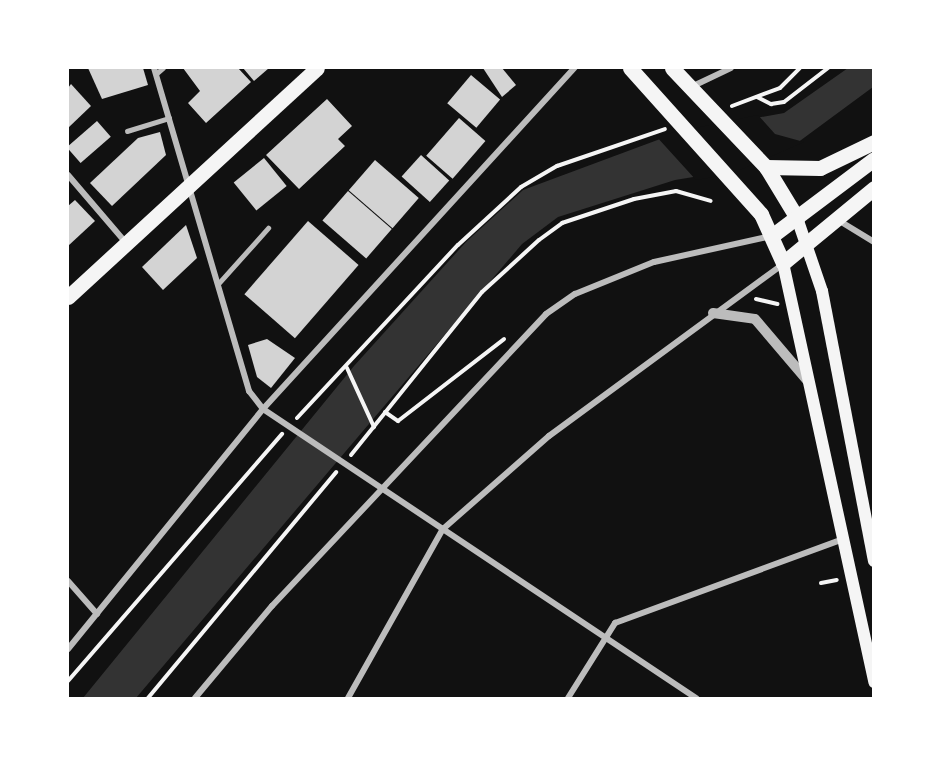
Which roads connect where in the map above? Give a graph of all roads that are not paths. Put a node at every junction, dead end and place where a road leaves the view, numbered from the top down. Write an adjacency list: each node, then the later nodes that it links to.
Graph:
1 (163, 68): 7 (lane)
2 (317, 68): 15 (main road)
3 (574, 68): 29 (street)
4 (630, 68): 20 (main road)
5 (672, 68): 8 (main road)
6 (731, 68): 8 (street)
7 (155, 71): 9 (street)
8 (693, 91): 13 (main road)
9 (169, 118): 10 (lane); 15 (street)
10 (127, 131)
11 (873, 142): 13 (main road)
12 (873, 159): 17 (main road)
13 (766, 167): 17 (main road)
14 (68, 176): 22 (street)
15 (189, 185): 22 (main road); 25 (street)
16 (873, 188): 18 (main road)
17 (796, 218): 20 (main road); 23 (main road)
18 (837, 220): 21 (street); 23 (main road)
19 (268, 228): 25 (lane)
20 (773, 235): 24 (main road); 30 (street)
21 (873, 242)
22 (126, 243): 26 (main road)
23 (808, 244): 24 (main road); 32 (main road)
24 (783, 263): 27 (street); 28 (main road)
25 (218, 284): 29 (street)
26 (68, 297)
27 (713, 313): 28 (street); 31 (street)
28 (807, 380): 33 (main road)
29 (263, 409): 30 (street); 36 (street)
30 (379, 489): 31 (street); 40 (street)
31 (443, 529): 37 (street); 41 (street)
32 (871, 536): 34 (main road)
33 (840, 540): 37 (street); 39 (main road)
34 (873, 561)
35 (68, 581): 36 (street)
36 (97, 614): 38 (street)
37 (604, 637): 42 (street); 43 (street)
38 (68, 649)
39 (873, 682)
40 (195, 699)
41 (348, 699)
42 (568, 699)
43 (696, 699)

